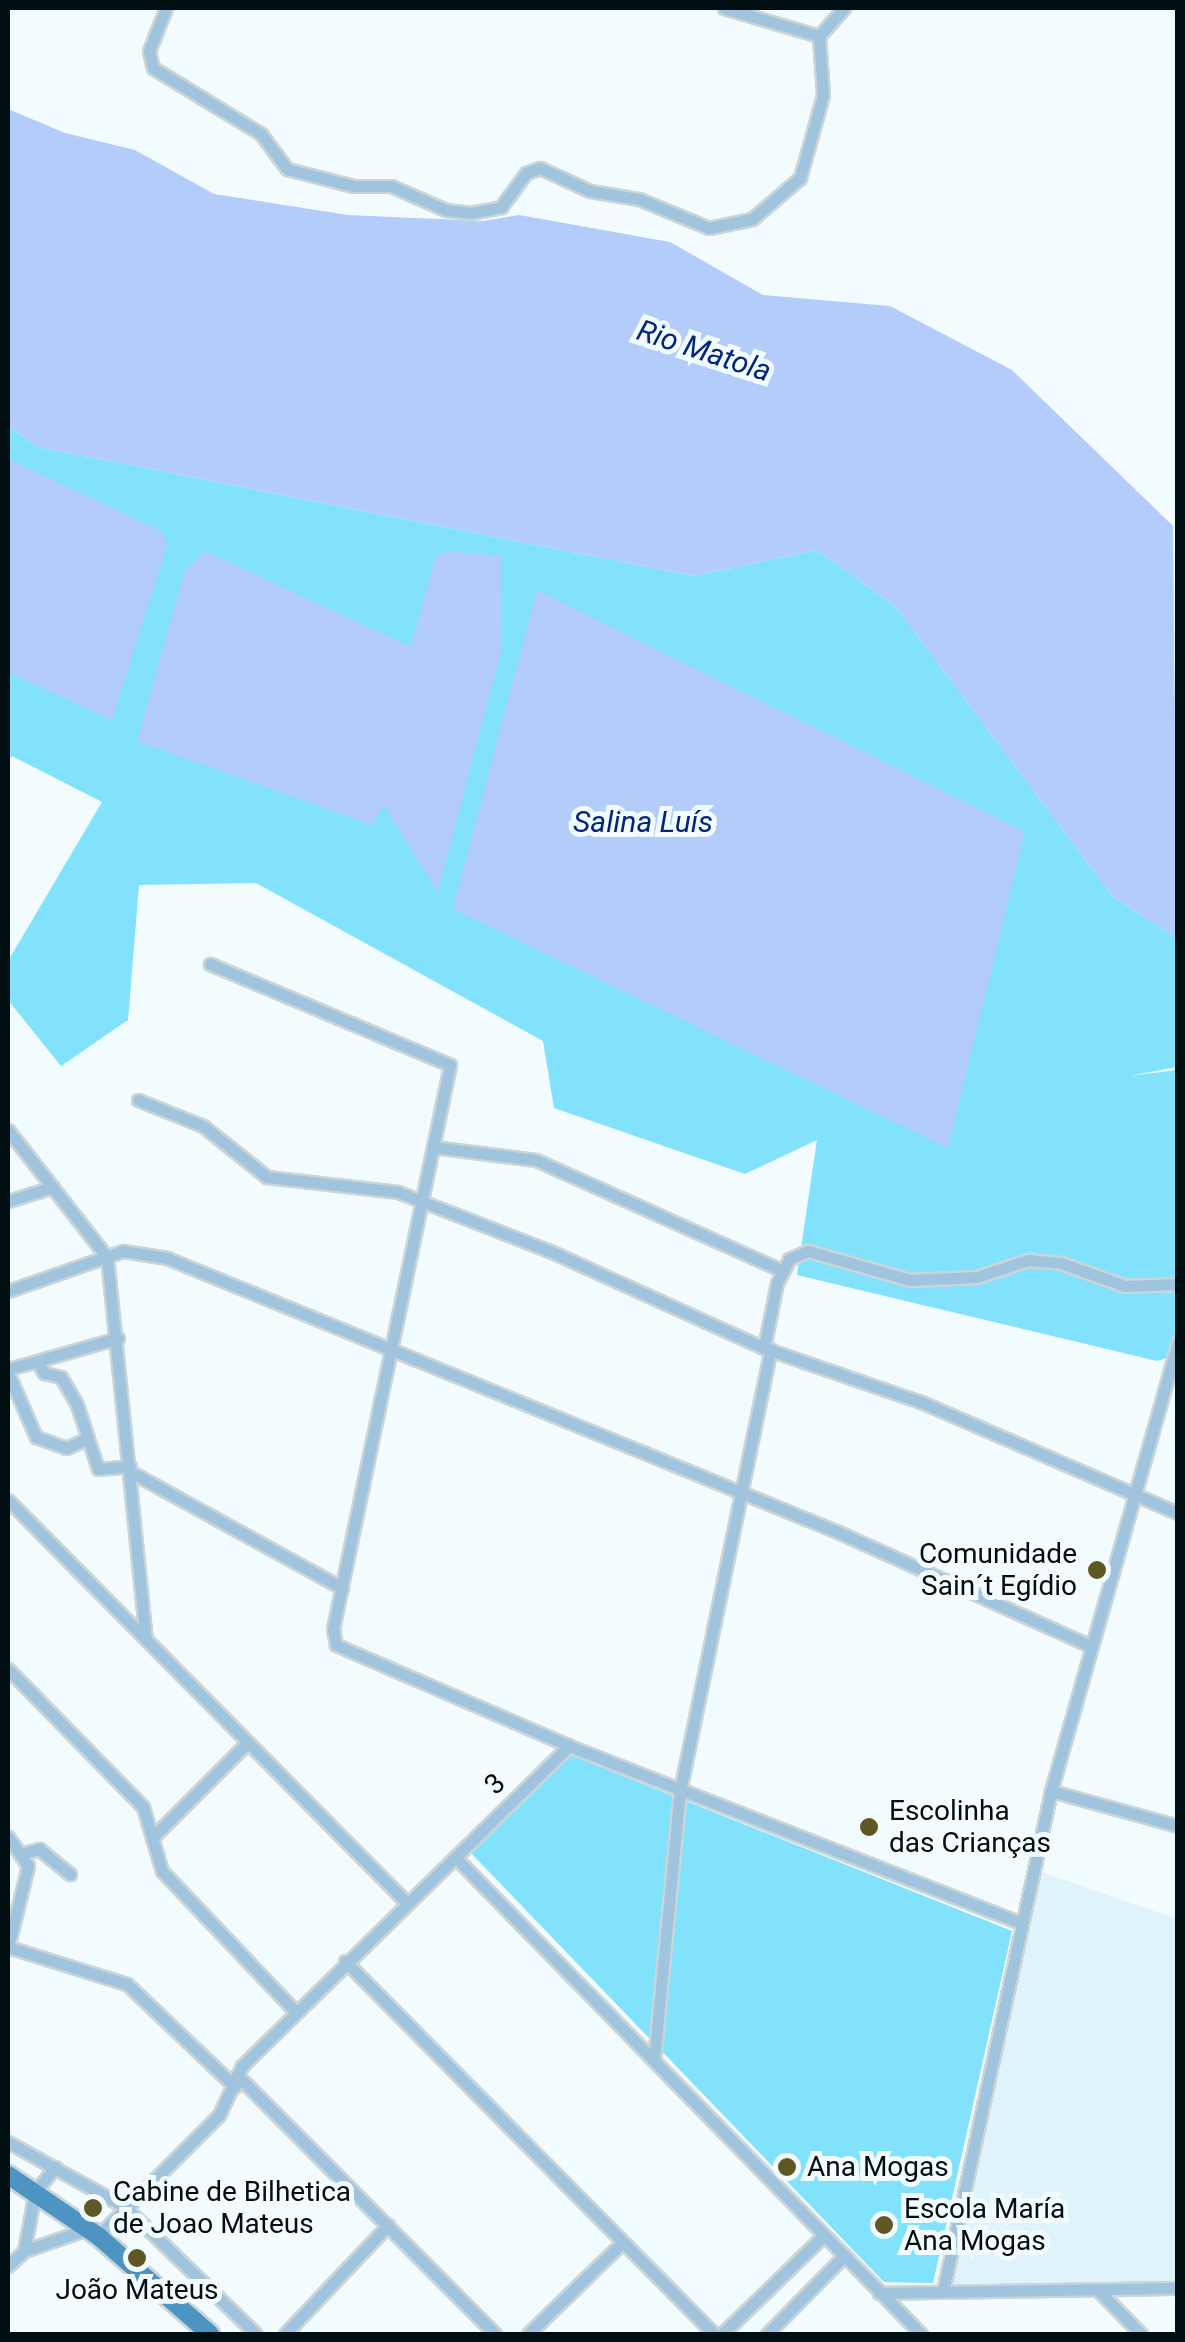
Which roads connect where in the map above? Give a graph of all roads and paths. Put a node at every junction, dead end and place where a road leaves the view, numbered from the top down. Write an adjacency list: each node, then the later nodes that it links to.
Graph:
1 (166, 8): 4 (street)
2 (724, 8): 4 (street)
3 (844, 8): 4 (street)
4 (819, 36)
5 (210, 964): 8 (street)
6 (138, 1100): 11 (street)
7 (8, 1130): 9 (street)
8 (433, 1147): 11 (street); 13 (street)
9 (52, 1187): 10 (street); 12 (street)
10 (8, 1201)
11 (424, 1203): 18 (street); 19 (street)
12 (106, 1256): 15 (street); 16 (street); 19 (street)
13 (783, 1271): 14 (street); 18 (street)
14 (1178, 1284)
15 (8, 1292)
16 (118, 1338): 20 (street); 23 (street)
17 (1178, 1342): 25 (street)
18 (767, 1349): 24 (street); 25 (street)
19 (392, 1354): 24 (street); 28 (street)
20 (37, 1361): 21 (street); 22 (street)
21 (8, 1371): 22 (street)
22 (88, 1438): 23 (street)
23 (130, 1469): 28 (street); 29 (street)
24 (740, 1495): 30 (street); 34 (street)
25 (1136, 1495): 27 (street); 30 (street)
26 (8, 1500): 29 (street)
27 (1178, 1512)
28 (342, 1588): 33 (street)
29 (146, 1638): 32 (street)
30 (1091, 1646): 35 (street)
31 (8, 1669): 38 (street)
32 (248, 1743): 38 (street); 42 (street)
33 (569, 1746): 34 (street); 40 (street, 3)
34 (680, 1791): 43 (street); 47 (street)
35 (1051, 1791): 36 (street); 43 (street)
36 (1178, 1826)
37 (8, 1836): 39 (street)
38 (152, 1838): 46 (street)
39 (24, 1853): 41 (street); 44 (street)
40 (455, 1857): 42 (street, 3); 47 (street)
41 (70, 1874)
42 (407, 1902): 45 (street, 3)
43 (1021, 1923): 63 (street)
44 (8, 1947): 48 (street)
45 (344, 1961): 46 (street, 3); 57 (street)
46 (296, 2011): 48 (street, 3)
47 (654, 2060): 56 (street)
48 (236, 2081): 53 (street, 3); 54 (street)
49 (8, 2142): 50 (street)
50 (55, 2167): 52 (street); 53 (street)
51 (8, 2176): 52 (main road)
52 (35, 2192): 55 (main road); 58 (street)
53 (124, 2207): 55 (street, 3); 66 (street)
54 (388, 2226): 67 (street); 68 (street)
55 (93, 2233): 58 (street); 65 (main road)
56 (824, 2235): 59 (street); 71 (street)
57 (622, 2243): 69 (street); 70 (street)
58 (24, 2251): 60 (street)
59 (844, 2256): 64 (street); 72 (street)
60 (8, 2266)
61 (1178, 2288): 62 (street)
62 (1098, 2290): 63 (street); 74 (street)
63 (943, 2291): 64 (street)
64 (879, 2294): 73 (street)
65 (210, 2334)
66 (256, 2334)
67 (285, 2334)
68 (495, 2334)
69 (528, 2334)
70 (714, 2334)
71 (722, 2334)
72 (767, 2334)
73 (921, 2334)
74 (1141, 2334)

